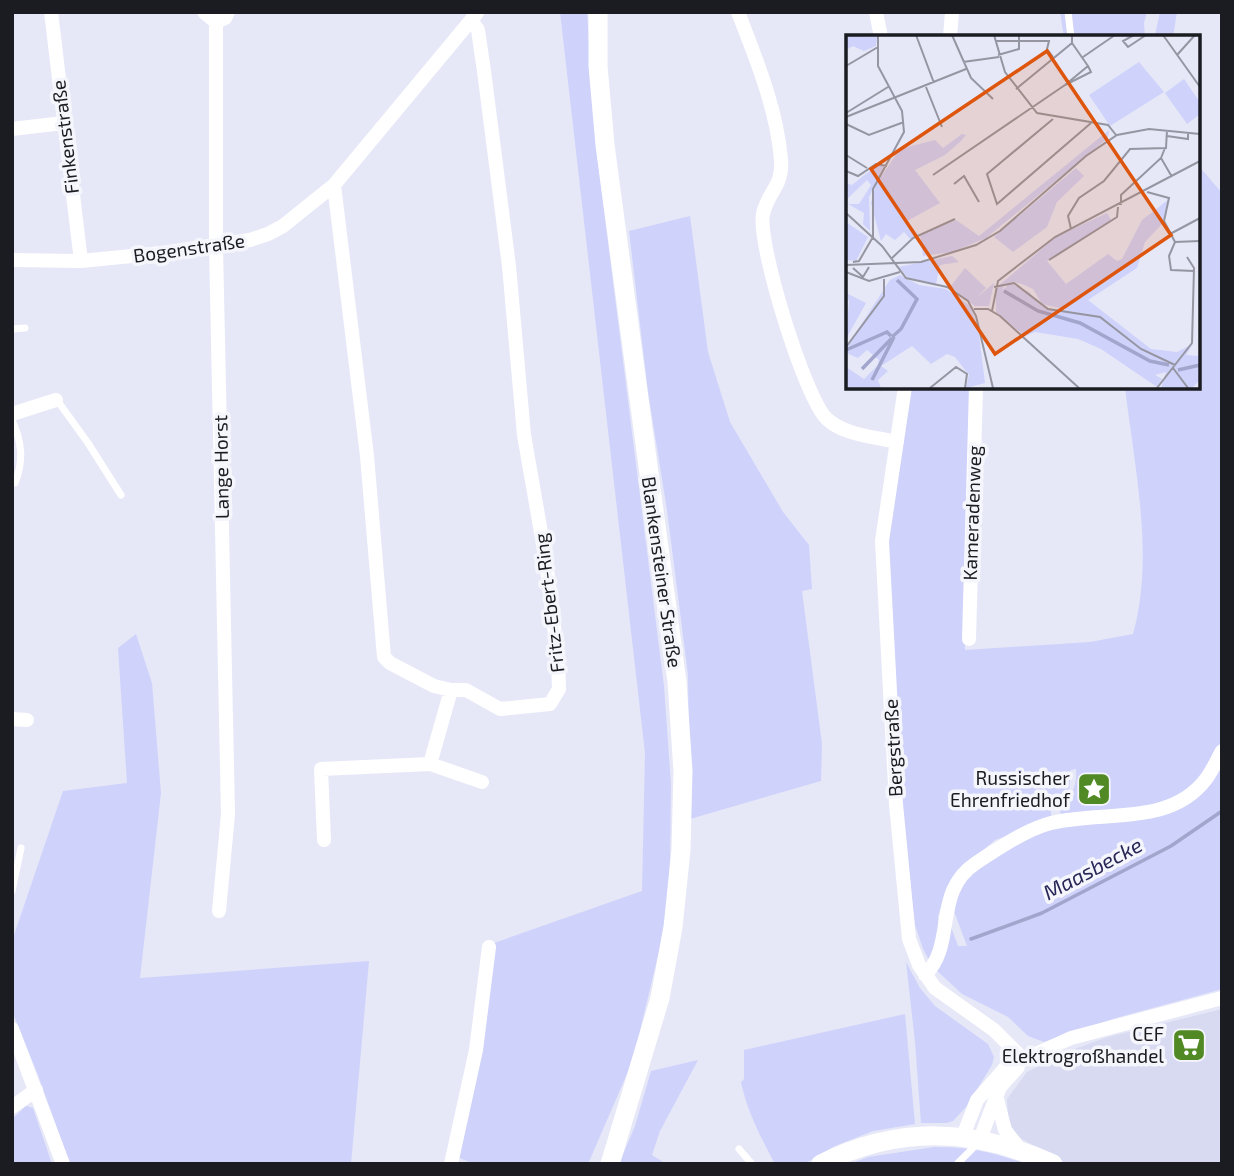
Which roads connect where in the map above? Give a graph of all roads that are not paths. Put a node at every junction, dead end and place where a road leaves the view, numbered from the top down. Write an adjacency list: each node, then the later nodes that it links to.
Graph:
1 (51, 12): 14 (street, Finkenstraße)
2 (204, 12): 10 (street)
3 (228, 12): 10 (street)
4 (598, 12): 47 (main road, Blankensteiner Straße)
5 (738, 12): 27 (street)
6 (876, 12): 11 (street)
7 (952, 12): 12 (street)
8 (1068, 12): 13 (lane)
9 (474, 16): 16 (street, Bogenstraße); 31 (street, Fritz-Ebert-Ring)
10 (216, 22): 17 (street, Lange Horst)
11 (881, 35)
12 (950, 35)
13 (1071, 35)
14 (63, 123): 15 (street); 19 (street, Finkenstraße)
15 (12, 129)
16 (334, 185): 17 (street, Bogenstraße); 31 (street, Fritz-Ebert-Ring)
17 (216, 245): 19 (street, Bogenstraße); 38 (street, Lange Horst)
18 (12, 260): 19 (street, Bogenstraße)
19 (81, 261)
20 (12, 328): 21 (lane)
21 (25, 328)
22 (905, 388): 27 (street, Bergstraße)
23 (976, 388): 30 (street, Kameradenweg)
24 (56, 400): 25 (street); 29 (lane)
25 (12, 414)
26 (12, 420): 28 (lane)
27 (897, 442): 40 (street, Bergstraße)
28 (12, 482)
29 (121, 495)
30 (969, 639)
31 (451, 690): 33 (street)
32 (1222, 751): 40 (street)
33 (430, 764): 34 (street); 35 (street)
34 (482, 782)
35 (324, 840)
36 (21, 848): 37 (lane)
37 (12, 891)
38 (219, 911)
39 (489, 947): 52 (street)
40 (925, 975): 43 (street, Bergstraße)
41 (1222, 998): 43 (street)
42 (12, 1028): 44 (street)
43 (1024, 1060): 45 (street); 48 (street)
44 (36, 1090): 46 (street); 51 (street)
45 (997, 1096): 48 (street); 50 (street)
46 (12, 1107)
47 (619, 1128): 53 (main road, Blankensteiner Straße); 54 (main road, Blankensteiner Straße)
48 (971, 1138): 50 (main road); 56 (main road); 57 (lane)
49 (739, 1149): 55 (lane)
50 (1023, 1153): 58 (main road)
51 (63, 1164)
52 (451, 1164)
53 (598, 1164)
54 (610, 1164)
55 (752, 1164)
56 (821, 1164)
57 (957, 1164)
58 (1053, 1164)

